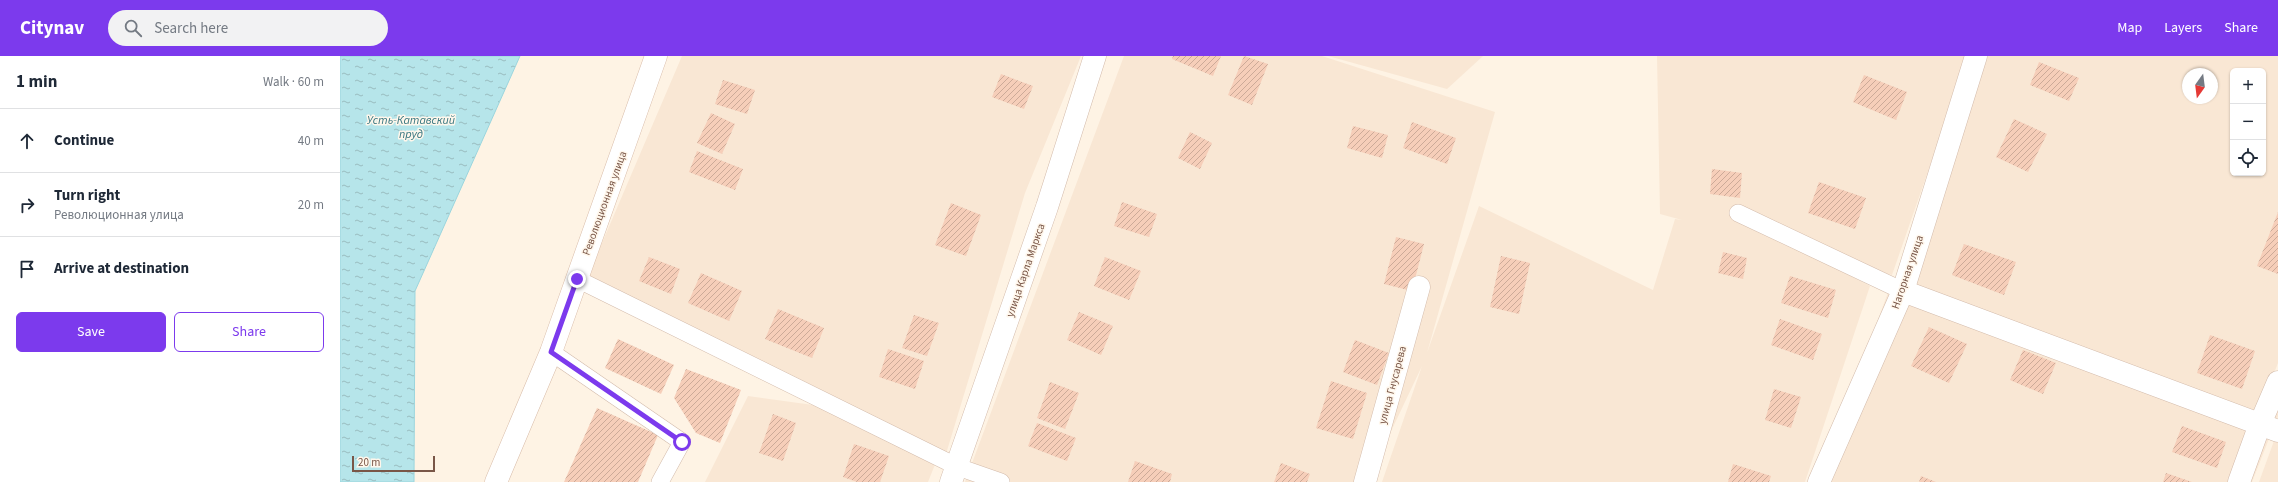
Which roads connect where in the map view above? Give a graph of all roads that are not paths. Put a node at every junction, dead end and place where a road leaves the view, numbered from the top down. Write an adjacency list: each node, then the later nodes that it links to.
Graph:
1 (656, 56): 5 (street, Революционная улица)
2 (1095, 56): 11 (street, улица Карла Маркса)
3 (1976, 56): 7 (street, Нагорная улица)
4 (1738, 213): 7 (lane)
5 (577, 279): 8 (street, Революционная улица); 11 (lane)
6 (1419, 287): 15 (street, улица Гнусарева)
7 (1903, 291): 10 (street); 16 (street, Нагорная улица)
8 (551, 352): 12 (street, Революционная улица); 13 (lane)
9 (2278, 382): 10 (street)
10 (2269, 427): 17 (street)
11 (955, 475): 14 (lane)
12 (496, 482)
13 (660, 482)
14 (1001, 482)
15 (1365, 482)
16 (1819, 482)
17 (2239, 482)

